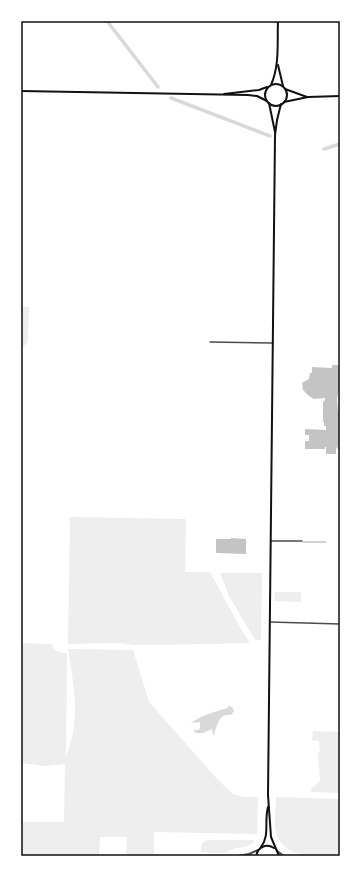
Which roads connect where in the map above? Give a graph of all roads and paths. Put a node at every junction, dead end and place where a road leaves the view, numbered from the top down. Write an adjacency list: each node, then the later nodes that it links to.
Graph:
1 (278, 21): 2 (main road)
2 (277, 64): 3 (main road); 4 (main road)
3 (269, 86): 4 (main road); 6 (main road); 9 (main road)
4 (284, 88): 8 (main road); 10 (main road)
5 (21, 91): 6 (main road)
6 (222, 94): 9 (main road)
7 (340, 96): 8 (main road)
8 (308, 97): 10 (main road)
9 (268, 102): 10 (main road); 11 (main road)
10 (282, 103): 11 (main road)
11 (275, 135): 13 (main road)
12 (210, 342): 13 (street)
13 (273, 343): 14 (main road)
14 (271, 540): 15 (street); 17 (main road)
15 (302, 541): 16 (lane)
16 (326, 542)
17 (270, 622): 18 (street); 19 (main road)
18 (340, 624)
19 (268, 806): 20 (main road); 21 (main road)
20 (261, 847): 21 (main road); 22 (main road)
21 (275, 848): 23 (main road)
22 (258, 850): 24 (street); 25 (main road)
23 (277, 851): 26 (main road); 27 (street)
24 (238, 856)
25 (256, 856)
26 (278, 856)
27 (284, 856)

